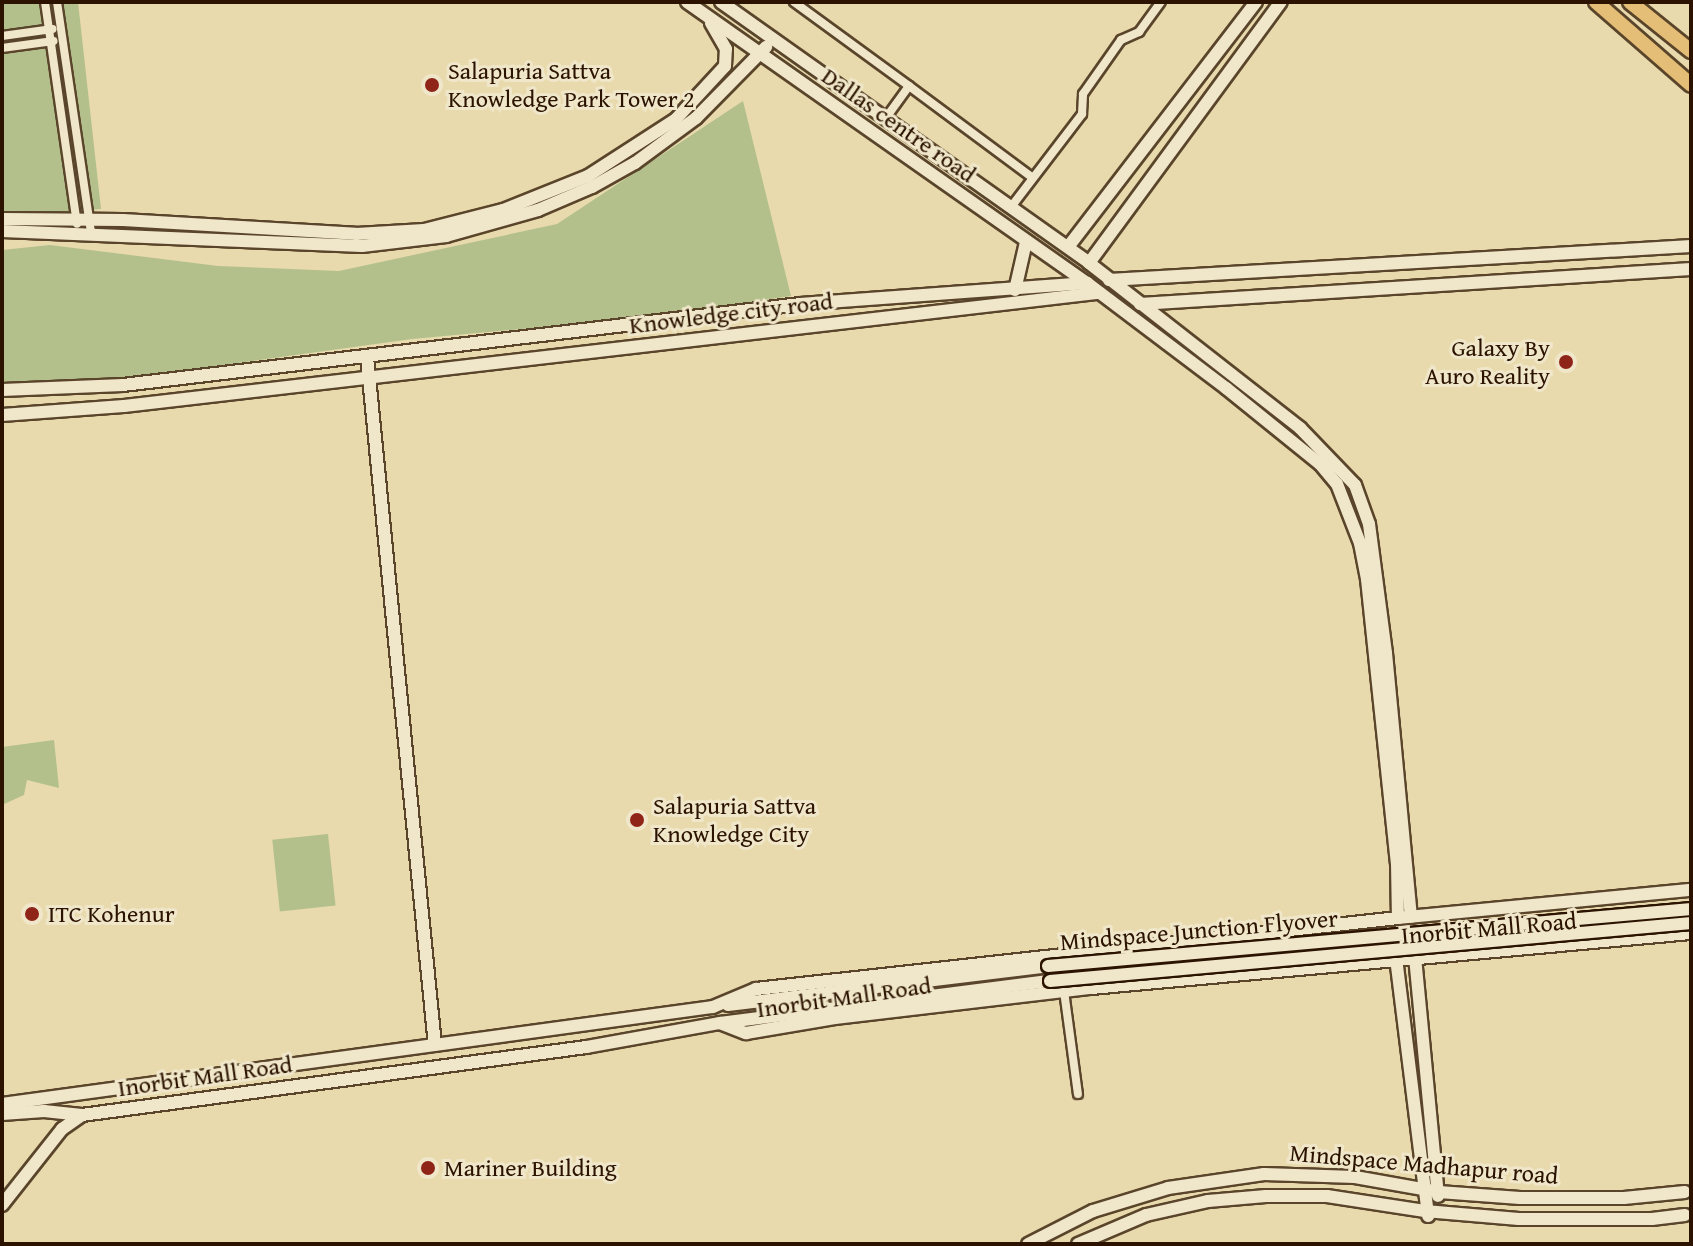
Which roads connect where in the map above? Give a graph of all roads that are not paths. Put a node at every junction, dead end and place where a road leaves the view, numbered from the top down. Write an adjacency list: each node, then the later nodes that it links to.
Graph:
1 (45, 2): 13 (street)
2 (57, 2): 12 (street)
3 (687, 2): 11 (street, Dallas centre road)
4 (721, 2): 15 (street, Dallas centre road)
5 (794, 2): 22 (street)
6 (1161, 2): 24 (street)
7 (1256, 2): 32 (street)
8 (1281, 2): 33 (street)
9 (1596, 2): 21 (main road)
10 (1630, 2): 19 (main road)
11 (706, 16): 20 (street, Dallas centre road); 26 (street)
12 (61, 28): 13 (street); 16 (street)
13 (49, 30): 14 (street); 17 (street)
14 (2, 36)
15 (773, 38): 20 (street); 23 (street, Dallas centre road)
16 (63, 40): 17 (street); 26 (street)
17 (51, 42): 18 (street); 26 (street)
18 (2, 48)
19 (1691, 51)
20 (762, 53): 29 (street); 30 (street, Dallas centre road)
21 (1691, 85)
22 (909, 86): 23 (street); 24 (street)
23 (886, 118): 25 (street, Dallas centre road)
24 (1033, 178): 25 (street)
25 (1011, 207): 32 (street, Dallas centre road)
26 (83, 218): 27 (street); 29 (street)
27 (2, 219)
28 (2, 231): 29 (street)
29 (84, 233)
30 (1026, 242): 37 (street, Dallas centre road); 38 (street)
31 (1691, 246): 35 (street)
32 (1068, 247): 33 (street, Dallas centre road)
33 (1089, 263): 36 (street, Dallas centre road)
34 (1691, 269): 40 (street)
35 (1264, 271): 36 (street); 40 (street)
36 (1109, 280): 41 (street, Dallas centre road)
37 (1087, 283): 38 (street, Knowledge city road); 39 (street, Dallas centre road)
38 (1015, 290): 42 (street, Knowledge city road)
39 (1098, 293): 43 (street, Knowledge city road); 47 (street, Dallas centre road)
40 (1264, 296): 41 (street)
41 (1140, 304): 45 (street, Dallas centre road)
42 (367, 357): 43 (street); 44 (street, Knowledge city road)
43 (370, 377): 46 (street, Knowledge city road); 63 (street)
44 (2, 390)
45 (1270, 405): 47 (street); 48 (street, Dallas centre road)
46 (2, 415)
47 (1261, 416): 48 (street, Dallas centre road)
48 (1398, 825): 52 (street)
49 (1691, 890): 50 (street, Inorbit Mall Road)
50 (1589, 901): 52 (street, Inorbit Mall Road); 55 (street)
51 (1691, 909): 61 (street, Mindspace Junction Flyover, bridge)
52 (1405, 917): 56 (street, Inorbit Mall Road)
53 (1691, 923): 62 (street, Mindspace Junction Flyover, bridge)
54 (1691, 933): 55 (street, Inorbit Mall Road)
55 (1590, 942): 57 (street, Inorbit Mall Road)
56 (1155, 946): 59 (street); 61 (street, Inorbit Mall Road)
57 (1415, 957): 58 (street, Inorbit Mall Road); 70 (street)
58 (1396, 958): 59 (street, Inorbit Mall Road); 68 (street)
59 (1158, 982): 60 (street, Inorbit Mall Road)
60 (1064, 991): 62 (street, Inorbit Mall Road); 64 (street)
61 (713, 1007): 63 (street, Inorbit Mall Road)
62 (720, 1023): 67 (street, Inorbit Mall Road)
63 (435, 1045): 65 (street, Inorbit Mall Road)
64 (1078, 1094)
65 (2, 1104)
66 (2, 1114): 67 (street, Inorbit Mall Road)
67 (82, 1115): 71 (street)
68 (1425, 1187): 70 (street, Mindspace Madhapur road); 72 (street); 74 (street, Mindspace Madhapur road)
69 (1688, 1191): 70 (street, Mindspace Madhapur road); 73 (street)
70 (1439, 1192): 72 (street)
71 (2, 1205)
72 (1431, 1211): 73 (street, Mindspace Madhapur road); 75 (street, Mindspace Madhapur road)
73 (1689, 1219)
74 (1028, 1244)
75 (1078, 1244)

